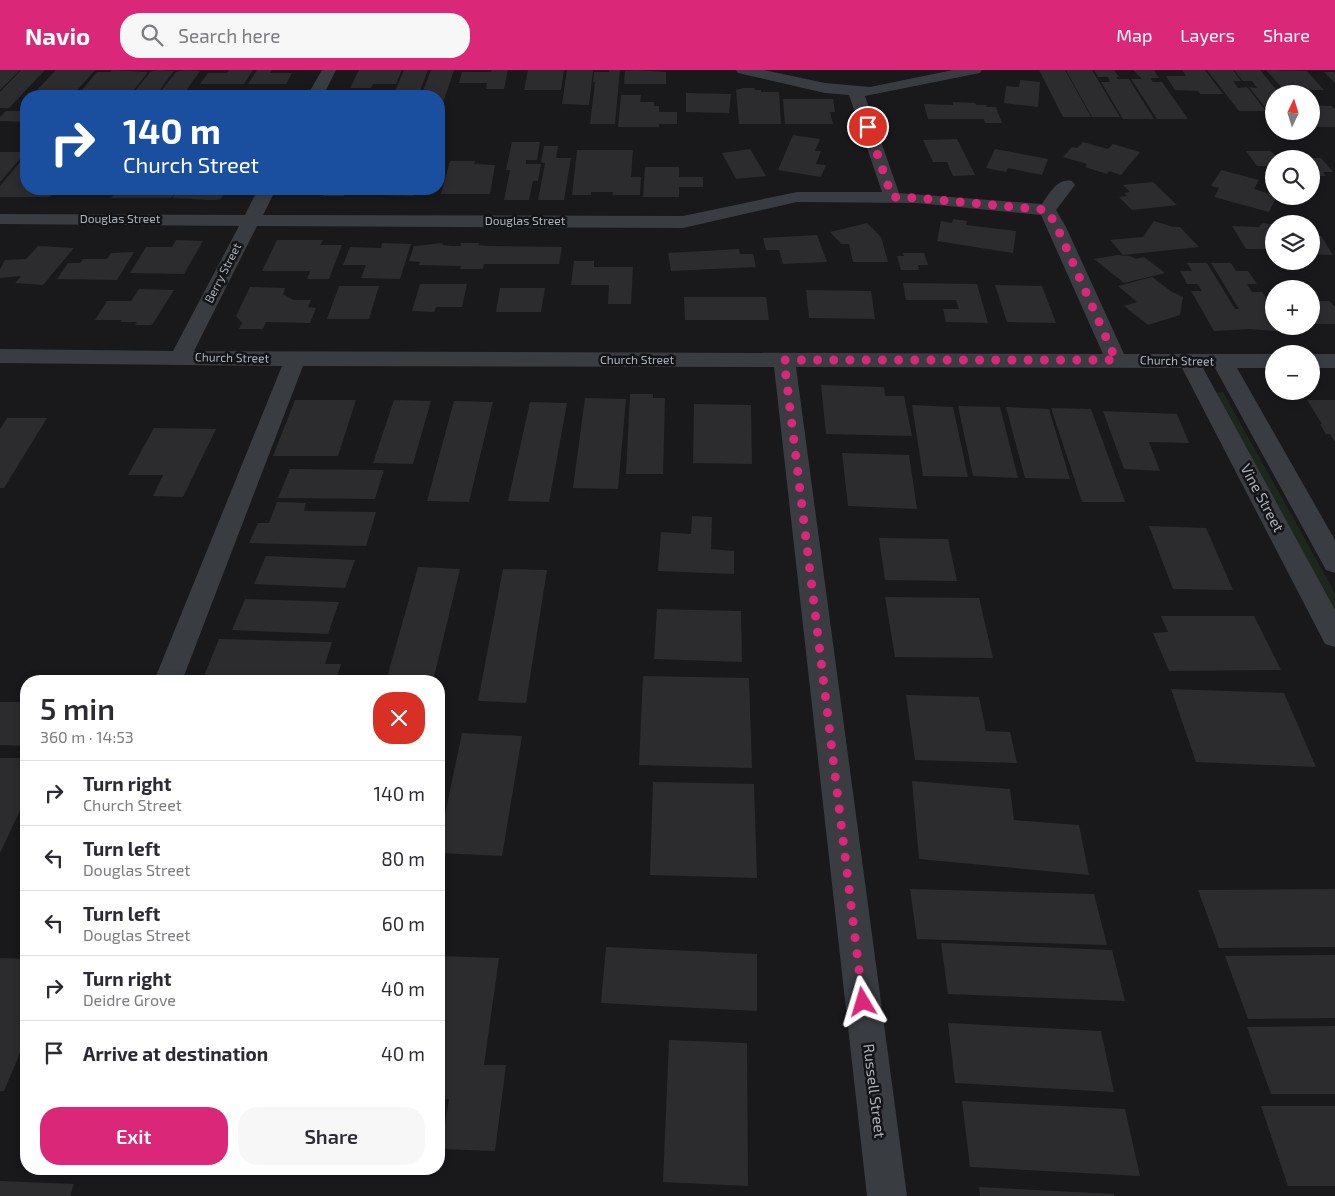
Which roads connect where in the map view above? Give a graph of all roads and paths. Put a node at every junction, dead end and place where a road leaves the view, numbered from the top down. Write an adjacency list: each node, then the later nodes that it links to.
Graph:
1 (329, 70): 4 (street)
2 (743, 70): 5 (street)
3 (975, 70): 5 (street)
4 (318, 90)
5 (856, 92): 8 (street)
6 (1066, 185): 9 (street)
7 (264, 195): 11 (street, Berry Street)
8 (892, 197): 9 (street, Douglas Street); 11 (street, Douglas Street)
9 (1047, 210): 16 (street)
10 (0, 219): 11 (street, Douglas Street)
11 (250, 220): 13 (street, Berry Street)
12 (0, 356): 13 (street, Church Street)
13 (180, 357): 14 (street, Church Street)
14 (295, 359): 15 (street, Church Street); 24 (street)
15 (784, 360): 16 (street, Church Street); 25 (street, Russell Street)
16 (1116, 360): 17 (street, Church Street)
17 (1188, 360): 18 (street, Church Street); 23 (street, Vine Street)
18 (1222, 361): 19 (street, Church Street); 22 (street, Vine Street)
19 (1265, 361)
20 (1320, 361): 21 (street)
21 (1335, 361)
22 (1335, 563)
23 (1335, 636)
24 (170, 675)
25 (887, 1196)

